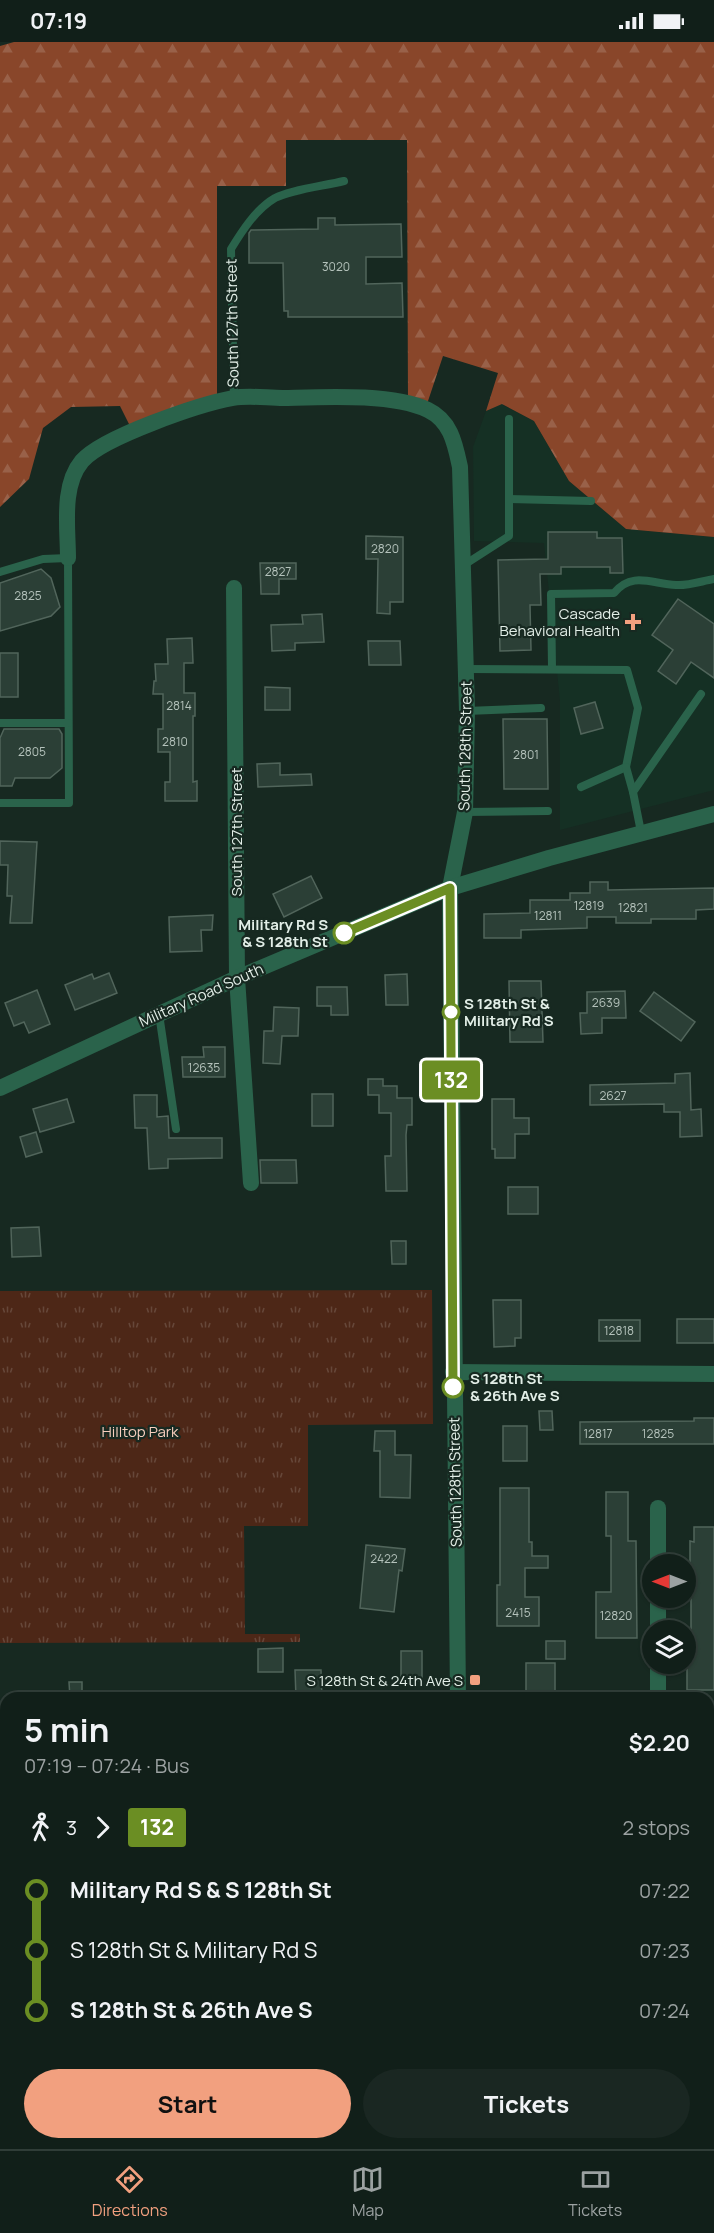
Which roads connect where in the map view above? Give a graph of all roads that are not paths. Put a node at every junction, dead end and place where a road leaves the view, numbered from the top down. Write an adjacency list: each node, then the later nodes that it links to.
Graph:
1 (344, 181): 2 (lane, South 127th Street)
2 (234, 398): 6 (street, South 128th Street); 7 (street, South 128th Street)
3 (509, 419): 4 (lane)
4 (509, 499): 5 (lane); 7 (lane)
5 (591, 501)
6 (68, 558): 8 (lane); 17 (lane)
7 (464, 565): 12 (street, South 128th Street)
8 (0, 572)
9 (714, 579): 11 (lane)
10 (234, 588): 27 (street, South 127th Street)
11 (552, 668): 12 (lane); 18 (lane)
12 (466, 669): 15 (street, South 128th Street)
13 (701, 694): 20 (lane)
14 (541, 708): 15 (lane)
15 (467, 711): 23 (street, South 128th Street)
16 (0, 723): 17 (lane)
17 (68, 723): 21 (lane)
18 (626, 767): 19 (lane); 20 (lane)
19 (581, 787)
20 (633, 792): 25 (lane)
21 (0, 803)
22 (548, 811): 23 (lane)
23 (465, 812): 26 (street, South 128th Street)
24 (714, 814): 25 (street, Military Road South)
25 (641, 832): 26 (street, Military Road South)
26 (450, 888): 27 (street, Military Road South); 32 (street, South 128th Street)
27 (237, 978): 28 (street, Military Road South); 31 (street, South 127th Street)
28 (159, 1014): 29 (street, Military Road South); 30 (lane)
29 (0, 1088)
30 (176, 1129)
31 (251, 1183)
32 (453, 1372): 33 (street); 37 (street, South 128th Street)
33 (714, 1374)
34 (658, 1508): 35 (street)
35 (658, 1554)
36 (658, 1674): 38 (street)
37 (458, 1692)
38 (658, 1692)

